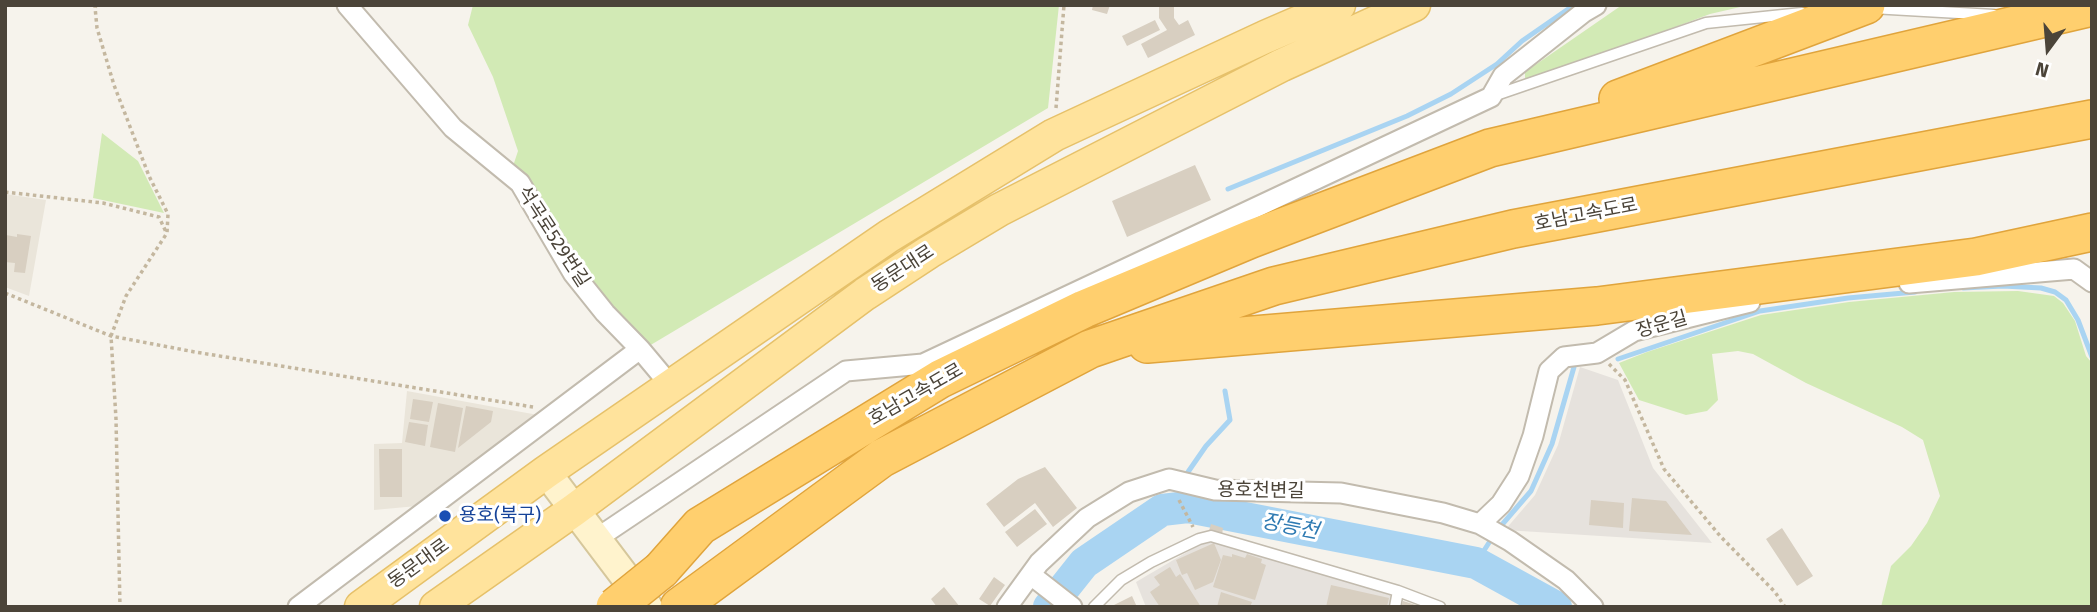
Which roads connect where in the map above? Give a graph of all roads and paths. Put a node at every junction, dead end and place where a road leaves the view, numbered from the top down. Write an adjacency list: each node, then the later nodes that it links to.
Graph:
1 (97, 5): 15 (path)
2 (347, 5): 20 (street, 석곡로529번길)
3 (1064, 5): 12 (path)
4 (1339, 5): 12 (main road, 동문대로)
5 (1415, 5): 27 (main road, 동문대로)
6 (1596, 5): 10 (street)
7 (1862, 6): 9 (lane); 10 (lane); 16 (highway, 호남고속도로)
8 (2092, 7): 9 (highway, 호남고속도로)
9 (2047, 17): 16 (highway, 호남고속도로)
10 (1491, 97): 30 (street)
11 (2092, 119): 21 (highway, 호남고속도로)
12 (1054, 135): 23 (main road, 동문대로)
13 (5, 192): 15 (path)
14 (2092, 232): 21 (highway, 호남고속도로)
15 (167, 233): 19 (path)
16 (1251, 239): 38 (highway, 호남고속도로, bridge)
17 (2092, 282): 22 (street, 장운길)
18 (5, 292): 19 (path)
19 (111, 335): 24 (path); 34 (path)
20 (640, 349): 23 (street, 석곡로529번길); 24 (street)
21 (1090, 349): 33 (highway, 호남고속도로)
22 (1597, 353): 28 (street, 장운길); 46 (path)
23 (671, 386): 25 (main road, 동문대로)
24 (559, 412): 35 (street)
25 (546, 472): 27 (street); 36 (main road, 동문대로)
26 (1178, 499): 29 (path)
27 (574, 510): 30 (street); 37 (main road, 동문대로)
28 (1480, 524): 31 (street, 용호천변길); 45 (street)
29 (1195, 530)
30 (596, 539): 39 (street)
31 (1034, 578): 40 (street, 용호천변길); 41 (street)
32 (1398, 591): 42 (lane); 43 (lane); 44 (lane)
33 (683, 603)
34 (120, 607)
35 (298, 607)
36 (361, 607)
37 (436, 607)
38 (615, 607)
39 (648, 607)
40 (1007, 607)
41 (1072, 607)
42 (1094, 607)
43 (1395, 607)
44 (1440, 607)
45 (1593, 607)
46 (1785, 607)

